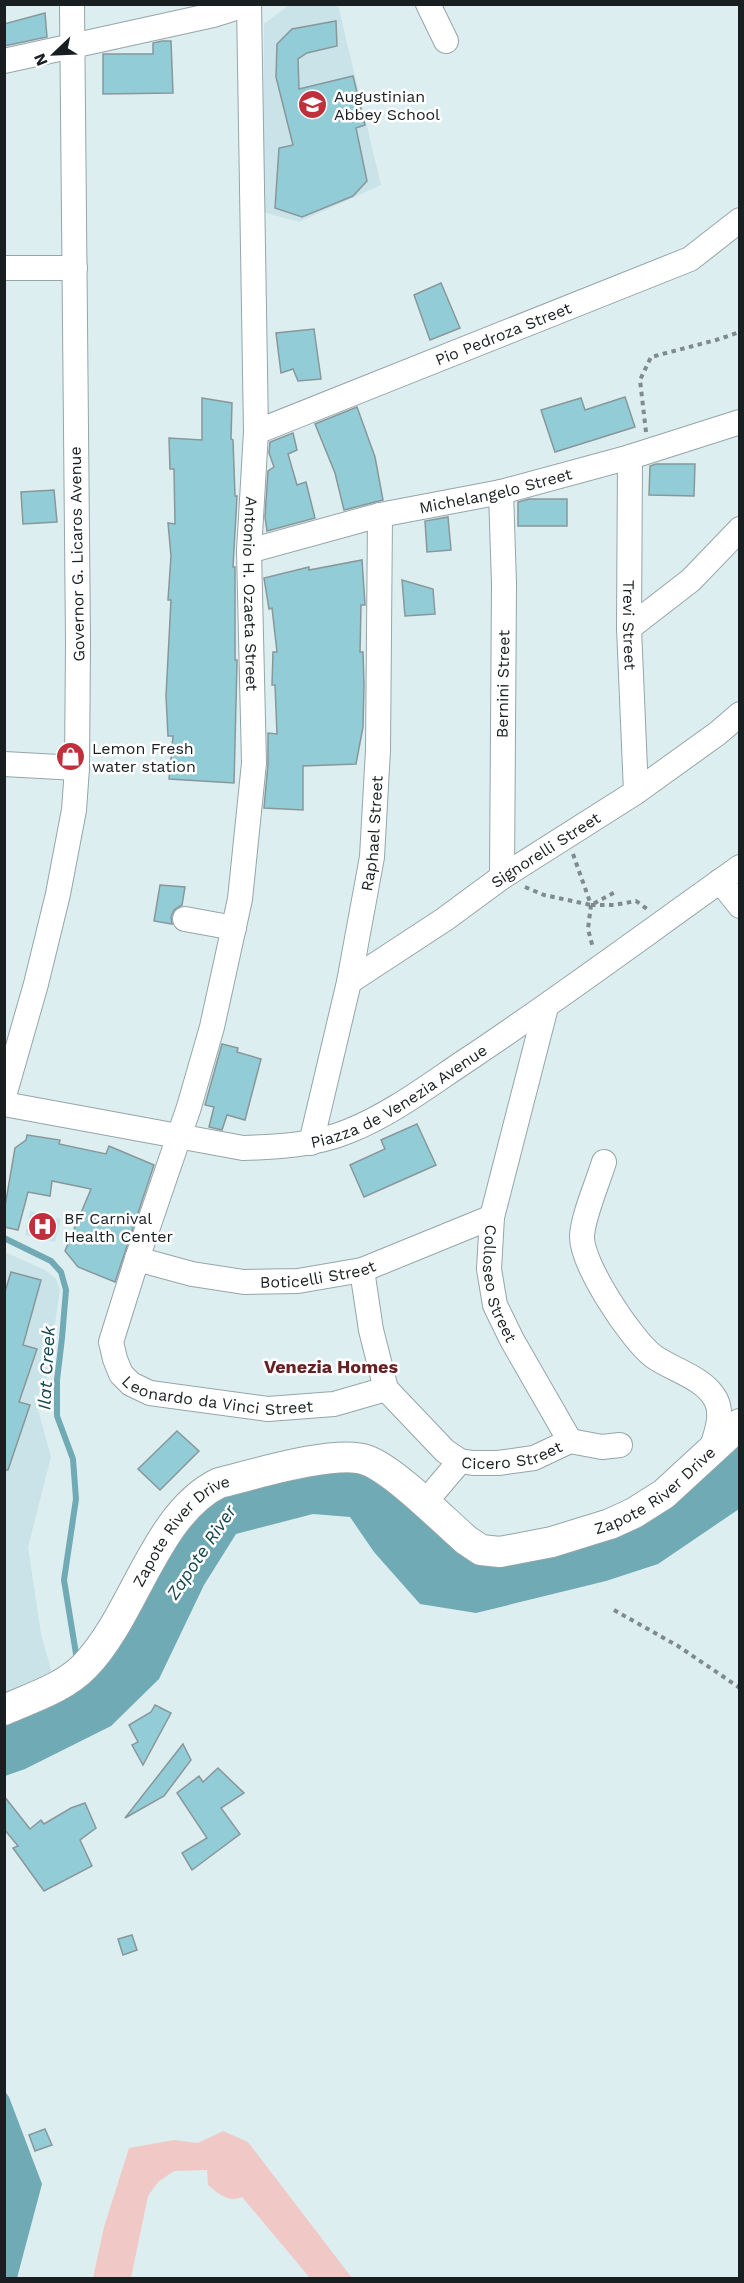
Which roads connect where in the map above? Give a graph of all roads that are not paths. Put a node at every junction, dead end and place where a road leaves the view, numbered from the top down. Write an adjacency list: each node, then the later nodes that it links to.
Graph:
1 (72, 4): 5 (street, Governor G. Licaros Avenue)
2 (248, 4): 5 (street); 11 (street, Antonio H. Ozaeta Street)
3 (428, 4): 4 (street)
4 (446, 41)
5 (71, 46): 6 (street); 9 (street, Governor G. Licaros Avenue)
6 (4, 61)
7 (740, 220): 11 (street, Pio Pedroza Street)
8 (4, 268): 9 (street)
9 (75, 268): 20 (street, Governor G. Licaros Avenue)
10 (740, 422): 12 (street, Michelangelo Street)
11 (256, 432): 16 (street, Antonio H. Ozaeta Street)
12 (639, 455): 13 (street, Michelangelo Street); 17 (street, Trevi Street)
13 (501, 492): 14 (street, Michelangelo Street); 23 (street, Bernini Street)
14 (380, 515): 16 (street, Michelangelo Street); 27 (street, Raphael Street)
15 (740, 529): 17 (street)
16 (249, 551): 26 (street, Antonio H. Ozaeta Street)
17 (629, 628): 21 (street, Trevi Street)
18 (740, 714): 21 (street, Signorelli Street)
19 (4, 764): 20 (street)
20 (77, 768): 29 (street, Governor G. Licaros Avenue)
21 (636, 792): 23 (street, Signorelli Street)
22 (730, 874): 24 (street); 28 (street, Piazza de Venezia Avenue)
23 (502, 877): 27 (street, Signorelli Street)
24 (740, 906)
25 (185, 919): 26 (street)
26 (234, 928): 31 (street, Antonio H. Ozaeta Street)
27 (349, 982): 32 (street, Raphael Street)
28 (546, 1007): 32 (street, Piazza de Venezia Avenue); 34 (street, Colloseo Street)
29 (4, 1096)
30 (4, 1104): 31 (street, Piazza de Venezia Avenue)
31 (179, 1138): 32 (street, Piazza de Venezia Avenue); 35 (street, Leonardo da Vinci Street)
32 (311, 1143)
33 (604, 1162): 41 (street)
34 (492, 1217): 36 (street, Boticelli Street); 39 (street, Colloseo Street)
35 (137, 1259): 36 (street, Boticelli Street); 37 (street, Leonardo da Vinci Street)
36 (362, 1270): 37 (street, Cicero Street)
37 (386, 1389): 42 (street, Cicero Street)
38 (740, 1424): 41 (main road, Zapote River Drive)
39 (570, 1441): 40 (street); 42 (street, Cicero Street)
40 (620, 1445)
41 (710, 1453): 43 (main road, Zapote River Drive)
42 (460, 1461): 43 (street, Zapote River Drive)
43 (406, 1488): 44 (main road, Zapote River Drive)
44 (4, 1710)

